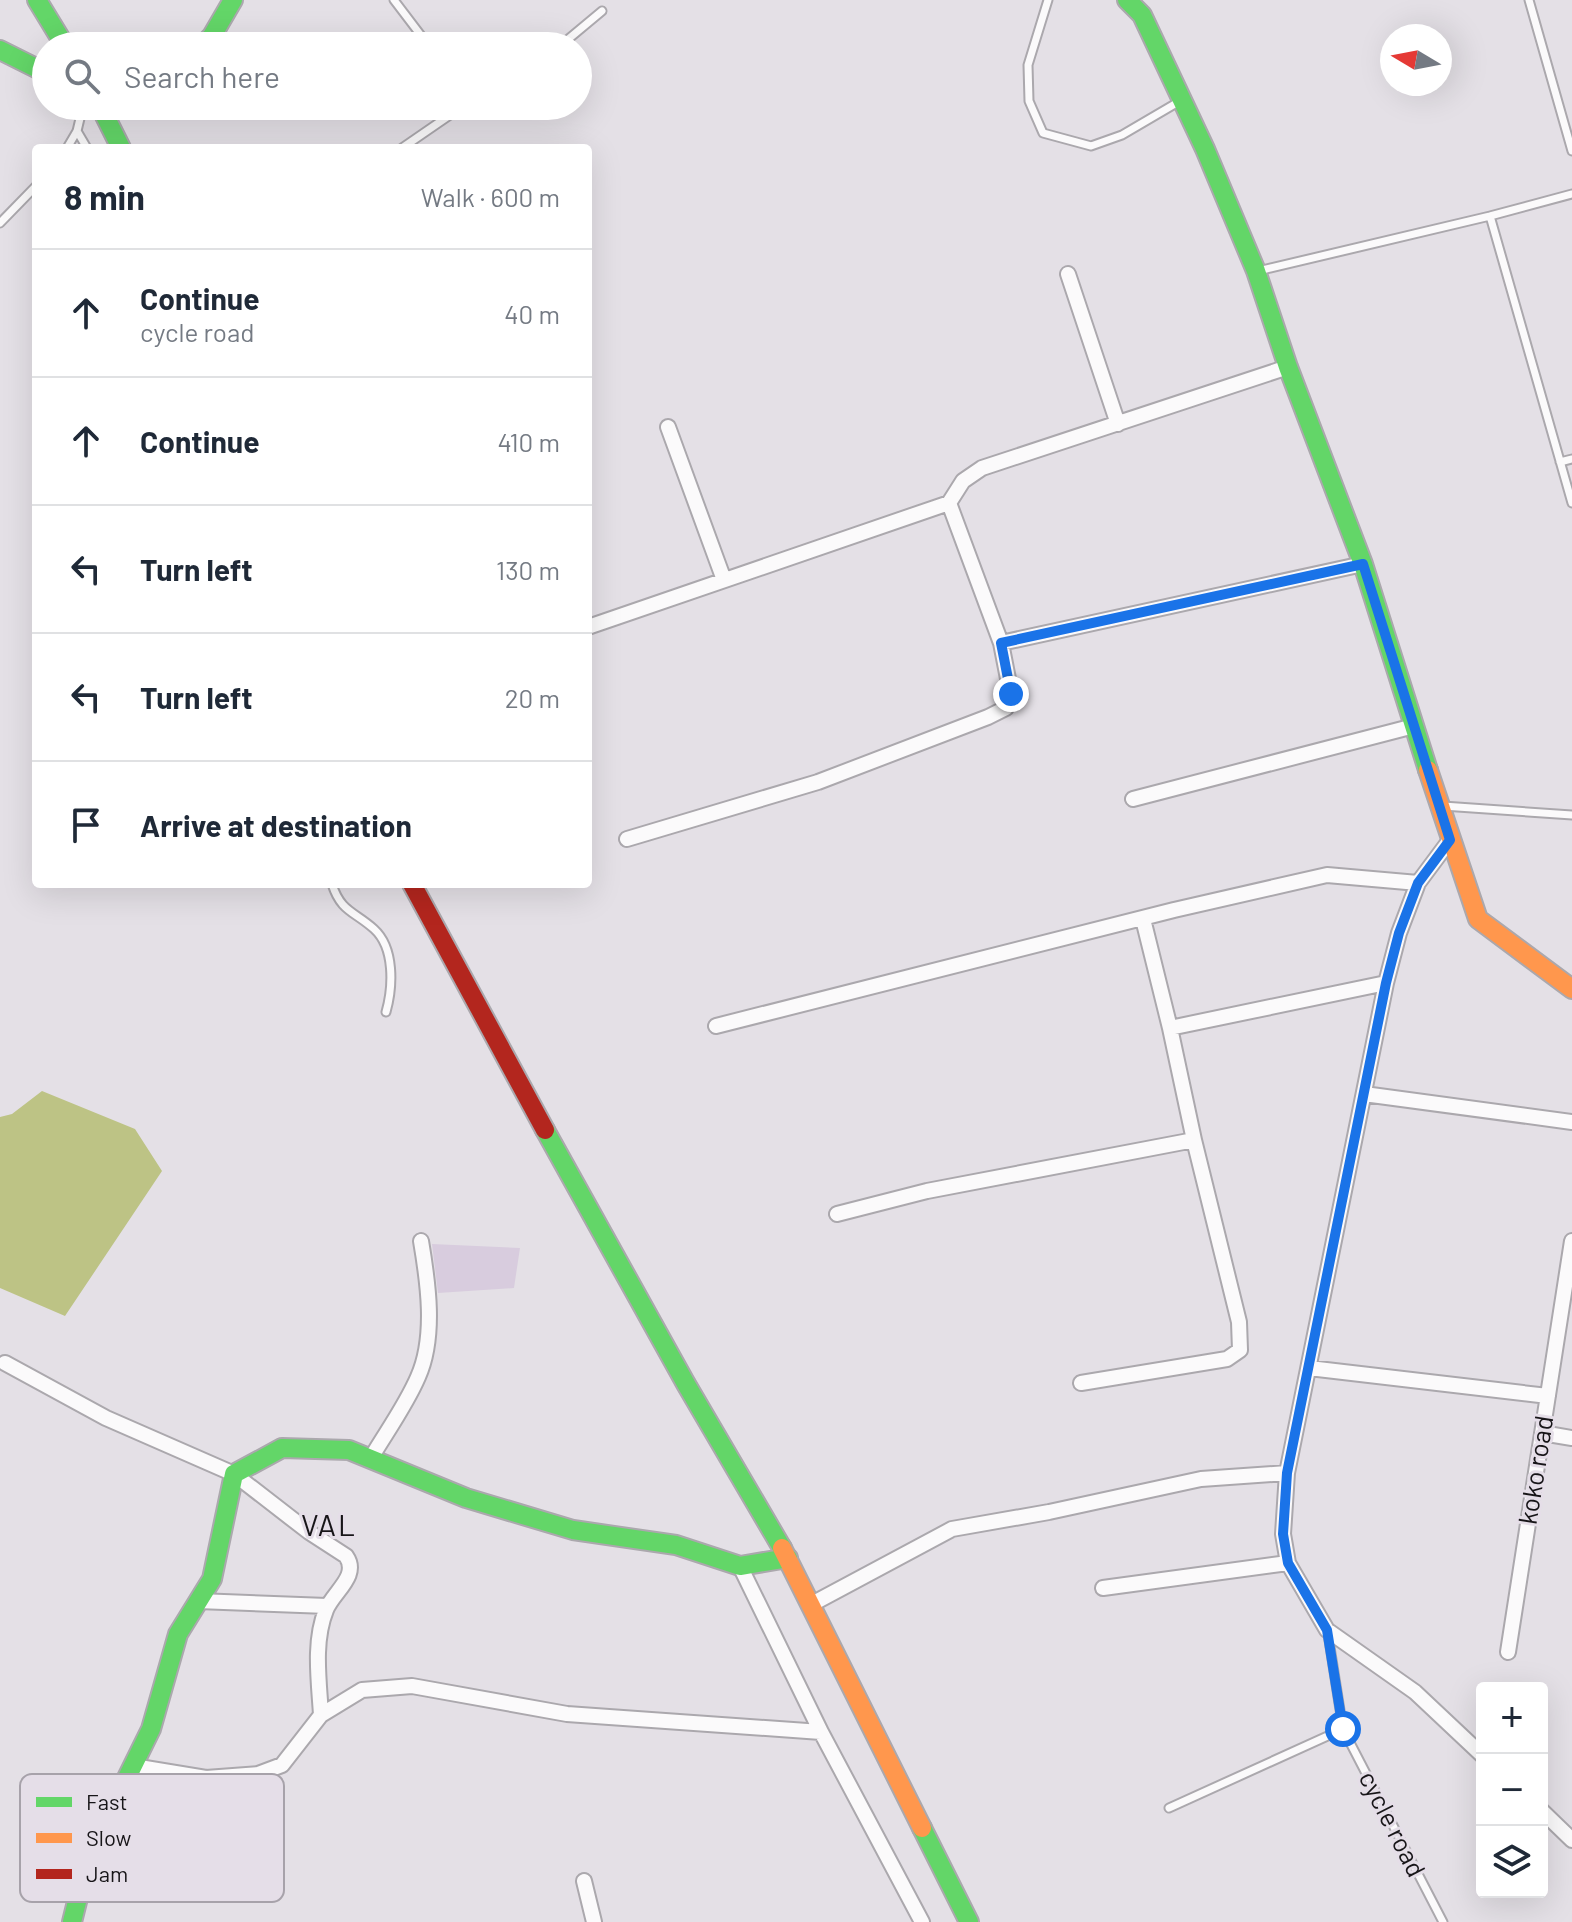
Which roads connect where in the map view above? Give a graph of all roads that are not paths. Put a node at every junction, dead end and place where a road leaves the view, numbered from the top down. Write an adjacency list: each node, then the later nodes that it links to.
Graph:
1 (37, 0): 9 (street)
2 (233, 0): 10 (street)
3 (394, 0): 11 (lane)
4 (1048, 0): 15 (lane)
5 (1127, 0): 7 (street)
6 (1529, 0): 24 (lane)
7 (1143, 7): 15 (street)
8 (602, 11): 12 (lane)
9 (56, 32)
10 (214, 32)
11 (418, 32)
12 (577, 32)
13 (2, 55): 14 (street)
14 (32, 67)
15 (1182, 100): 29 (street)
16 (80, 120): 19 (lane)
17 (107, 120): 22 (street)
18 (443, 120): 23 (lane)
19 (77, 131): 20 (lane); 21 (lane)
20 (69, 144)
21 (85, 144)
22 (119, 144)
23 (408, 144)
24 (1572, 151)
25 (32, 190): 28 (lane)
26 (1572, 194): 27 (lane)
27 (1490, 216): 29 (lane); 35 (lane)
28 (0, 223)
29 (1256, 271): 31 (street)
30 (1068, 274): 32 (street)
31 (1288, 367): 32 (street); 38 (street)
32 (1118, 424): 36 (street)
33 (668, 427): 39 (street)
34 (1572, 459): 35 (lane)
35 (1560, 462): 37 (lane)
36 (949, 503): 39 (street); 41 (street)
37 (1572, 503)
38 (1363, 564): 41 (street); 42 (street)
39 (724, 580): 40 (street)
40 (592, 626)
41 (1001, 643): 46 (street)
42 (1414, 726): 43 (street); 44 (street)
43 (1133, 799)
44 (1439, 806): 45 (lane); 47 (street)
45 (1572, 815)
46 (627, 839)
47 (1450, 840): 48 (street); 53 (street)
48 (1418, 883): 51 (street); 52 (street)
49 (333, 888): 54 (lane)
50 (414, 888): 72 (street)
51 (1143, 919): 55 (street); 56 (street)
52 (1386, 983): 56 (street); 57 (street)
53 (1572, 989)
54 (386, 1012)
55 (716, 1026)
56 (1170, 1028): 59 (street)
57 (1364, 1094): 58 (street); 64 (street)
58 (1572, 1122)
59 (1194, 1140): 60 (street); 65 (street)
60 (837, 1214)
61 (421, 1241): 69 (street)
62 (1571, 1251): 66 (street, koko road)
63 (5, 1363): 71 (street)
64 (1309, 1368): 66 (street); 70 (street)
65 (1081, 1383)
66 (1548, 1396): 67 (street, koko road)
67 (1542, 1433): 68 (street); 80 (street, koko road)
68 (1572, 1438)
69 (371, 1458): 71 (street); 74 (street)
70 (1287, 1473): 73 (street); 77 (street)
71 (234, 1474): 76 (street); 78 (street)
72 (788, 1558): 74 (street); 77 (street)
73 (1288, 1563): 75 (street); 79 (street)
74 (740, 1566): 83 (street)
75 (1103, 1588)
76 (198, 1601): 78 (street); 85 (street)
77 (810, 1605): 98 (street)
78 (327, 1606): 81 (street)
79 (1327, 1630): 82 (lane, cycle road); 84 (street)
80 (1508, 1652)
81 (321, 1715): 83 (street); 88 (street)
82 (1343, 1729): 89 (lane); 94 (lane, cycle road)
83 (821, 1732): 97 (street)
84 (1481, 1754)
85 (133, 1766): 86 (street); 87 (street)
86 (129, 1774)
87 (182, 1774)
88 (258, 1774)
89 (1169, 1808)
90 (1548, 1817): 91 (street)
91 (1572, 1840)
92 (584, 1881): 96 (street)
93 (77, 1902): 95 (street)
94 (1439, 1921)
95 (72, 1922)
96 (594, 1922)
97 (922, 1922)
98 (969, 1922)

